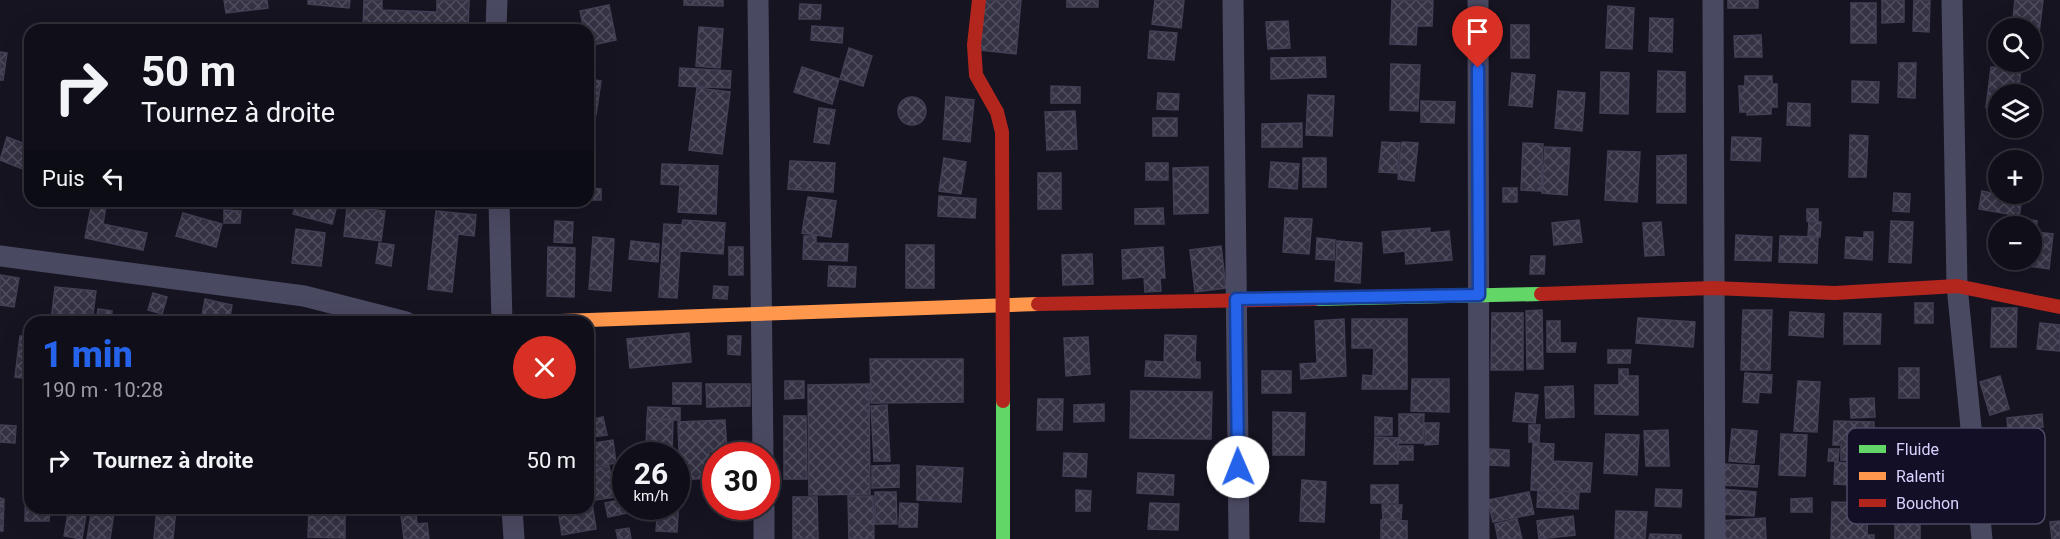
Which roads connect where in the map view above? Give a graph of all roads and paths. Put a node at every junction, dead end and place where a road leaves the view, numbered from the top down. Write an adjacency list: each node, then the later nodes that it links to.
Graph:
1 (497, 0): 8 (street)
2 (758, 0): 17 (street)
3 (979, 0): 15 (street)
4 (1233, 0): 14 (street)
5 (1478, 0): 13 (street)
6 (1713, 0): 12 (street)
7 (1952, 0): 11 (street)
8 (496, 24)
9 (499, 207): 19 (street)
10 (0, 256): 18 (street)
11 (1957, 286): 12 (street); 16 (street); 21 (street)
12 (1713, 288): 13 (street); 31 (street)
13 (1479, 295): 14 (street); 30 (street)
14 (1236, 299): 15 (street); 29 (street)
15 (1002, 305): 17 (street); 28 (street)
16 (2060, 307)
17 (762, 315): 20 (street); 22 (street)
18 (382, 316)
19 (502, 316)
20 (594, 320)
21 (1971, 428)
22 (763, 442)
23 (512, 514): 26 (street)
24 (764, 520): 27 (street)
25 (1981, 524): 32 (street)
26 (514, 539)
27 (764, 539)
28 (1003, 539)
29 (1239, 539)
30 (1479, 539)
31 (1715, 539)
32 (1982, 539)

